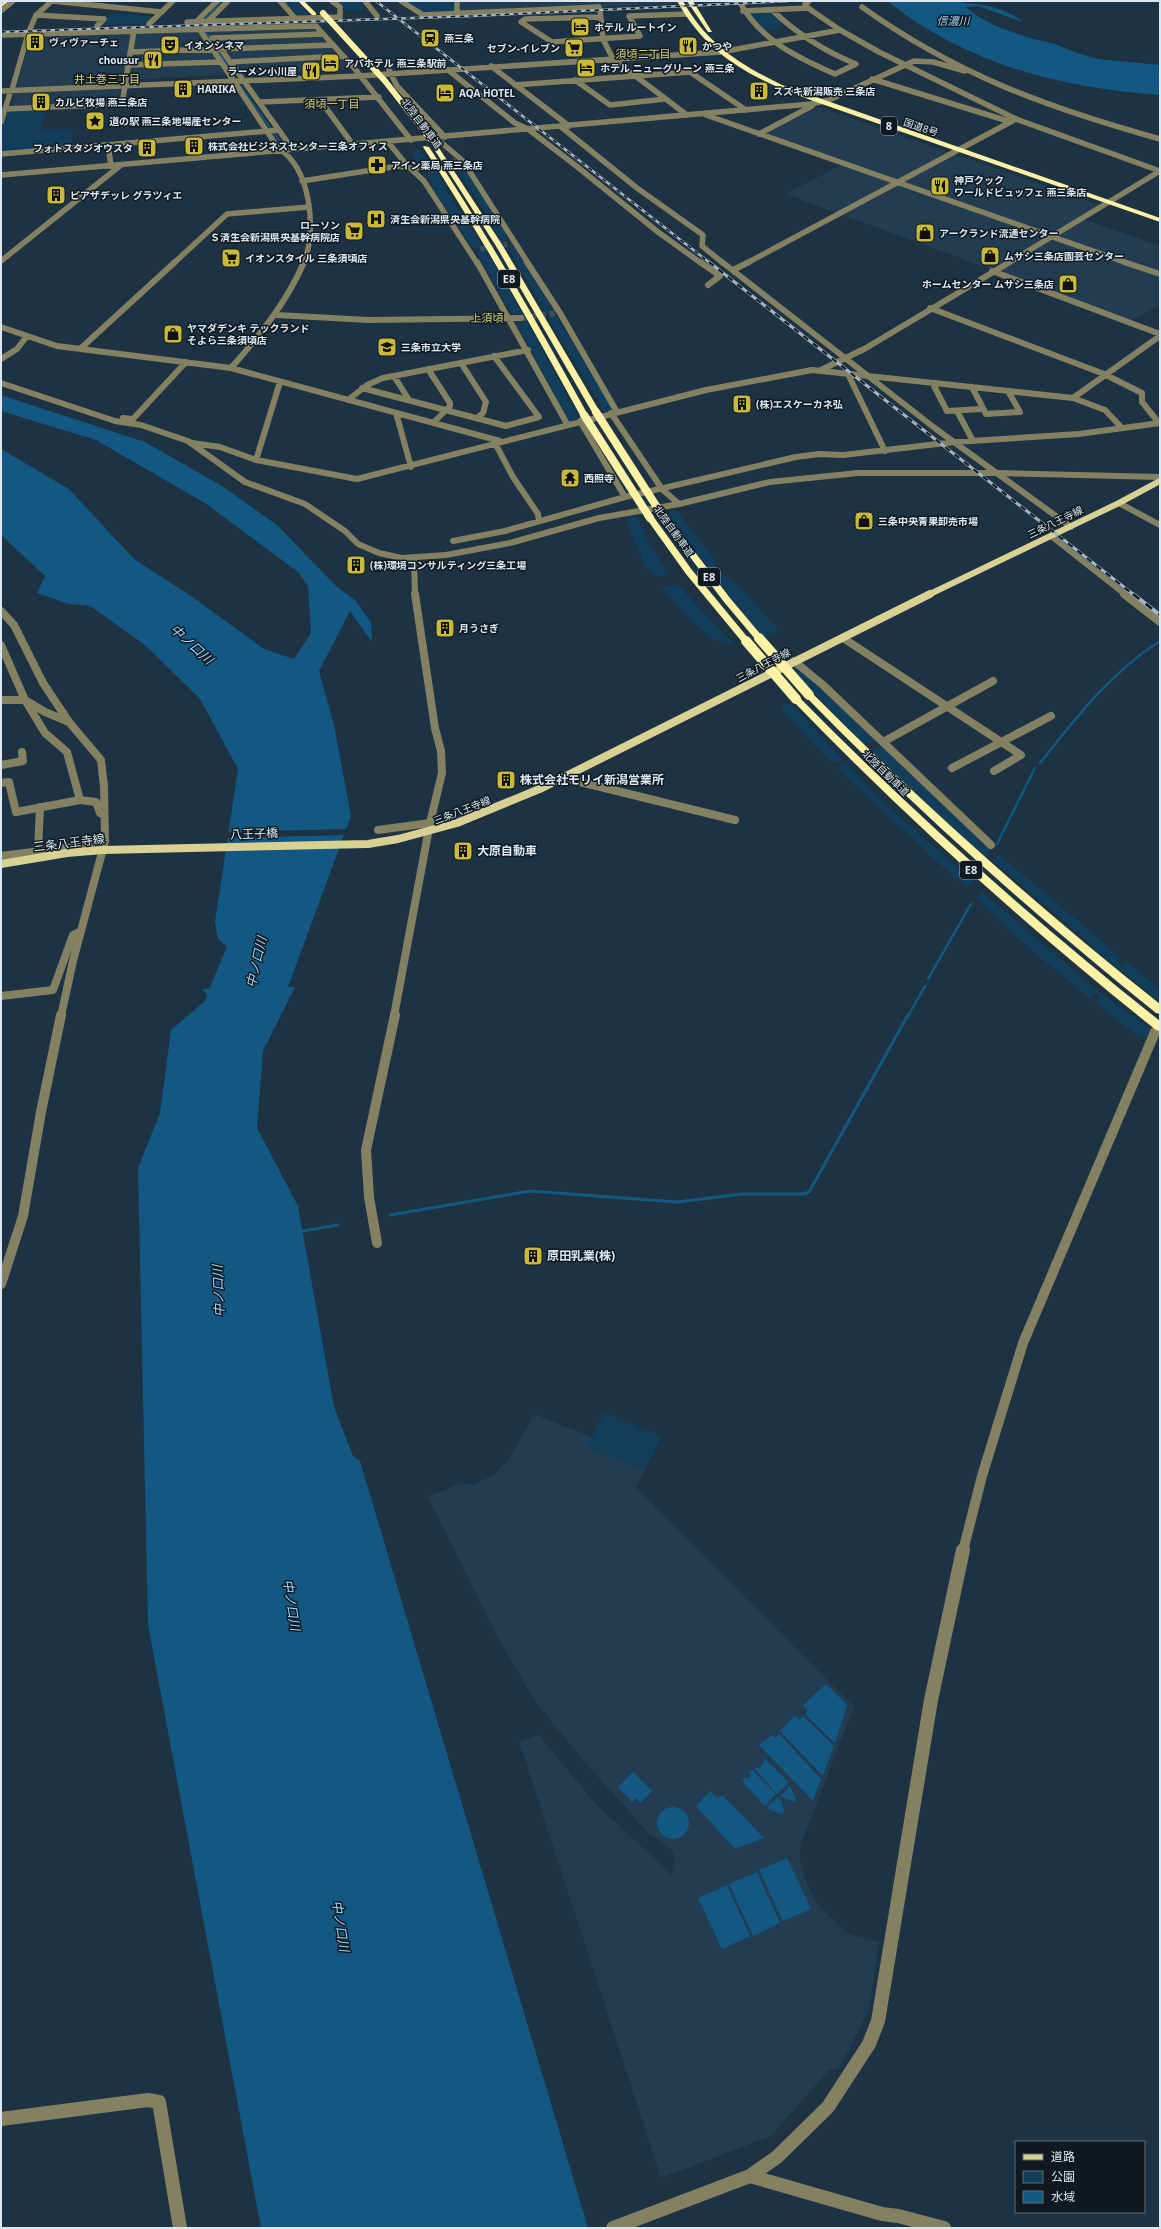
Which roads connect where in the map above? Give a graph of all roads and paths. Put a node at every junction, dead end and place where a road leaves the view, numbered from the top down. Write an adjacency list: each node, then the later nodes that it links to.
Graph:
1 (6, 1): 19 (highway)
2 (12, 1): 24 (street)
3 (52, 1): 26 (street); 29 (street)
4 (173, 1): 26 (street)
5 (217, 1): 34 (street)
6 (228, 1): 35 (street)
7 (301, 1): 78 (highway)
8 (310, 1): 241 (highway, 北陸自動車道 / E8, bridge)
9 (332, 1): 32 (street)
10 (365, 1): 30 (street)
11 (401, 1): 27 (street)
12 (457, 1): 27 (street)
13 (599, 1): 20 (street)
14 (680, 1): 28 (highway, 国道8号 / 8)
15 (690, 1): 50 (highway)
16 (739, 1): 25 (street)
17 (809, 1): 22 (street)
18 (281, 2): 32 (street)
19 (1, 6)
20 (599, 7): 27 (street); 31 (street)
21 (862, 7): 70 (street)
22 (808, 8): 23 (street); 46 (street)
23 (772, 10): 25 (street); 51 (street)
24 (1, 11)
25 (743, 11): 54 (street)
26 (162, 12): 38 (street)
27 (457, 14)
28 (687, 14): 53 (street); 59 (highway, 国道8号 / 8)
29 (36, 15): 40 (street); 47 (street)
30 (378, 16)
31 (600, 17): 53 (street); 53 (street)
32 (295, 18): 35 (street)
33 (180, 22): 34 (street)
34 (197, 22): 35 (street)
35 (205, 22): 45 (street)
36 (157, 23): 38 (street)
37 (142, 24): 38 (street)
38 (149, 24)
39 (127, 25): 42 (street)
40 (97, 26): 41 (street); 47 (street)
41 (106, 26)
42 (134, 27): 44 (street); 47 (street); 60 (street)
43 (1, 30): 47 (street)
44 (200, 30): 45 (street); 57 (street)
45 (206, 30): 48 (street); 52 (street)
46 (840, 30): 51 (street); 65 (street)
47 (29, 31): 49 (street); 83 (street)
48 (323, 34): 52 (street); 55 (street)
49 (1, 35)
50 (715, 36)
51 (803, 37): 54 (street); 54 (street)
52 (212, 38): 57 (street)
53 (603, 39): 62 (street)
54 (772, 42): 58 (street)
55 (333, 44): 57 (street); 61 (street)
56 (723, 44): 58 (highway, 国道8号 / 8)
57 (217, 49): 60 (street); 63 (street); 64 (street)
58 (729, 49): 59 (street); 90 (highway, 国道8号 / 8)
59 (719, 50): 62 (street); 92 (highway, 国道8号 / 8)
60 (130, 52): 66 (street)
61 (343, 56): 64 (street); 72 (street)
62 (611, 58): 67 (street); 73 (street)
63 (221, 62): 66 (street); 75 (street)
64 (230, 62): 76 (street)
65 (904, 64): 70 (street); 74 (street); 100 (street)
66 (127, 65): 80 (street)
67 (500, 65): 68 (street); 79 (street)
68 (490, 66): 69 (street); 71 (street); 81 (street)
69 (448, 70): 71 (street); 106 (street)
70 (965, 71): 112 (street)
71 (390, 72): 72 (street); 111 (street)
72 (359, 74): 76 (street); 86 (street)
73 (633, 76): 77 (street); 89 (street); 95 (street)
74 (872, 79): 90 (street); 100 (street)
75 (233, 80): 76 (street); 80 (street); 108 (street)
76 (242, 80): 91 (street)
77 (575, 80): 79 (street); 89 (street)
78 (376, 82)
79 (524, 83): 81 (street); 85 (street)
80 (125, 84): 83 (street); 94 (street)
81 (515, 85): 104 (street)
82 (1, 87): 83 (street)
83 (12, 88): 84 (street); 94 (street)
84 (1, 91)
85 (536, 92)
86 (379, 97): 88 (street); 113 (street)
87 (388, 97): 98 (highway, 北陸自動車道)
88 (320, 100): 91 (street); 116 (street)
89 (665, 100): 97 (street)
90 (829, 100): 92 (street); 117 (highway, 国道8号 / 8)
91 (260, 102): 107 (street)
92 (821, 102): 93 (street); 117 (highway, 国道8号 / 8)
93 (811, 104): 95 (street); 109 (street)
94 (5, 109): 101 (street)
95 (746, 110): 96 (street)
96 (702, 114): 97 (street); 109 (street)
97 (687, 115): 102 (street)
98 (405, 118)
99 (570, 118): 102 (street)
100 (1014, 121): 117 (street); 127 (street)
101 (1, 122)
102 (578, 125): 104 (street)
103 (560, 126): 104 (street); 106 (street); 139 (street)
104 (569, 126)
105 (413, 129): 180 (highway, 北陸自動車道 / E8)
106 (528, 129): 111 (street); 142 (street)
107 (278, 130): 108 (street); 118 (street)
108 (268, 131): 115 (street); 118 (street)
109 (759, 134): 130 (street)
110 (435, 137): 111 (street); 113 (street); 121 (street)
111 (445, 137)
112 (1160, 139)
113 (412, 140): 114 (street)
114 (388, 142): 116 (street); 125 (street)
115 (108, 145): 119 (street); 124 (street)
116 (354, 146): 118 (street)
117 (961, 149): 130 (street); 131 (highway, 国道8号 / 8)
118 (286, 152): 122 (street); 129 (street)
119 (1, 154)
120 (457, 161): 121 (street)
121 (463, 161): 136 (street)
122 (121, 165): 124 (street); 138 (street)
123 (427, 165): 126 (street)
124 (111, 166): 128 (street)
125 (405, 166): 126 (street); 129 (street)
126 (412, 169): 145 (street)
127 (1160, 171): 131 (street)
128 (1, 175)
129 (302, 181): 132 (street)
130 (900, 182): 135 (street); 139 (street)
131 (1111, 200): 133 (highway, 国道8号 / 8); 134 (highway, 国道8号 / 8); 135 (street)
132 (308, 207): 144 (street); 150 (street)
133 (1160, 214)
134 (1160, 220)
135 (1053, 236): 140 (street); 141 (street)
136 (517, 243): 137 (street); 177 (street)
137 (507, 244)
138 (1, 262)
139 (733, 270): 153 (street)
140 (992, 271): 143 (street); 148 (street)
141 (1160, 274)
142 (708, 285)
143 (930, 308): 153 (street); 161 (street)
144 (277, 314): 145 (street); 157 (street)
145 (510, 318): 146 (street); 151 (street)
146 (521, 318)
147 (1, 327): 149 (street)
148 (1160, 335): 161 (street)
149 (27, 336): 150 (street); 154 (street)
150 (80, 349): 155 (street)
151 (528, 350): 152 (street); 183 (street)
152 (494, 356): 156 (street); 179 (street)
153 (845, 358): 159 (street); 163 (street)
154 (1, 359)
155 (186, 362): 157 (street); 178 (street)
156 (461, 363): 158 (street); 179 (street)
157 (231, 368): 164 (street)
158 (428, 369): 162 (street); 174 (street)
159 (821, 370): 160 (street); 177 (street)
160 (848, 374): 163 (street); 189 (street)
161 (1104, 374): 170 (street); 182 (street)
162 (394, 376): 168 (street); 172 (street)
163 (868, 376): 166 (street); 187 (street)
164 (280, 382): 171 (street); 190 (street)
165 (1, 383): 178 (street)
166 (936, 383): 167 (street); 175 (street)
167 (972, 387): 169 (street); 173 (street)
168 (362, 388): 171 (street); 172 (street)
169 (1008, 391): 170 (street); 173 (street)
170 (1073, 398): 184 (street)
171 (348, 400): 176 (street)
172 (409, 400): 174 (street)
173 (981, 409): 175 (street)
174 (446, 410): 179 (street); 181 (street)
175 (957, 411): 185 (street)
176 (396, 413): 181 (street); 191 (street)
177 (614, 413): 180 (street); 195 (street)
178 (106, 418): 188 (street)
179 (478, 418)
180 (582, 418): 183 (street); 196 (street); 242 (highway, 北陸自動車道 / E8, bridge)
181 (432, 423): 186 (street)
182 (1159, 423): 184 (street)
183 (567, 424): 186 (street)
184 (1122, 428): 185 (street)
185 (973, 441): 187 (street)
186 (498, 442): 191 (street); 199 (street)
187 (955, 442): 189 (street); 192 (street)
188 (192, 443): 190 (street); 204 (street)
189 (885, 451): 195 (street)
190 (256, 460): 191 (street)
191 (411, 467)
192 (998, 473): 193 (street); 198 (street); 201 (street)
193 (1160, 477)
194 (1160, 481): 197 (main road, 三条八王寺線)
195 (662, 490): 196 (street); 198 (street)
196 (625, 497): 199 (street)
197 (1119, 503): 200 (street); 201 (main road, 三条八王寺線)
198 (679, 504): 204 (street)
199 (539, 521): 203 (street)
200 (1160, 525)
201 (1071, 527): 202 (main road, 三条八王寺線)
202 (1051, 536): 206 (street); 207 (main road, 三条八王寺線)
203 (453, 541)
204 (414, 558): 228 (street)
205 (2, 612): 215 (street)
206 (1160, 622)
207 (843, 638): 209 (main road, 三条八王寺線); 213 (street)
208 (1, 645): 212 (street)
209 (794, 661): 216 (street); 222 (main road, 三条八王寺線)
210 (993, 681): 213 (street)
211 (1, 700): 212 (street)
212 (25, 700): 215 (street); 224 (street)
213 (947, 706): 216 (street); 217 (street)
214 (1051, 716): 217 (street)
215 (69, 722): 226 (street)
216 (883, 742): 233 (street)
217 (1002, 742): 220 (street); 221 (street)
218 (22, 752): 219 (street)
219 (1, 765)
220 (952, 768)
221 (994, 771)
222 (567, 776): 227 (street); 230 (main road, 三条八王寺線)
223 (1, 783): 225 (street)
224 (80, 800): 225 (street); 226 (street)
225 (40, 807): 234 (street)
226 (104, 814): 231 (street)
227 (735, 820)
228 (430, 823): 229 (street); 230 (street)
229 (378, 830)
230 (430, 833): 232 (main road, 三条八王寺線); 243 (street)
231 (105, 841): 234 (street); 235 (street)
232 (368, 844): 236 (main road, 八王子橋)
233 (991, 845)
234 (38, 850): 237 (street)
235 (103, 850): 236 (main road, 三条八王寺線); 238 (main road, 三条八王寺線); 239 (street)
236 (140, 850)
237 (1, 856)
238 (1, 864)
239 (81, 931): 240 (street); 244 (street)
240 (1, 996)
241 (1160, 1010)
242 (1157, 1030): 246 (street)
243 (377, 1243)
244 (1, 1284)
245 (1, 2120): 247 (street)
246 (750, 2176): 248 (street); 249 (street)
247 (180, 2228)
248 (613, 2228)
249 (944, 2228)

